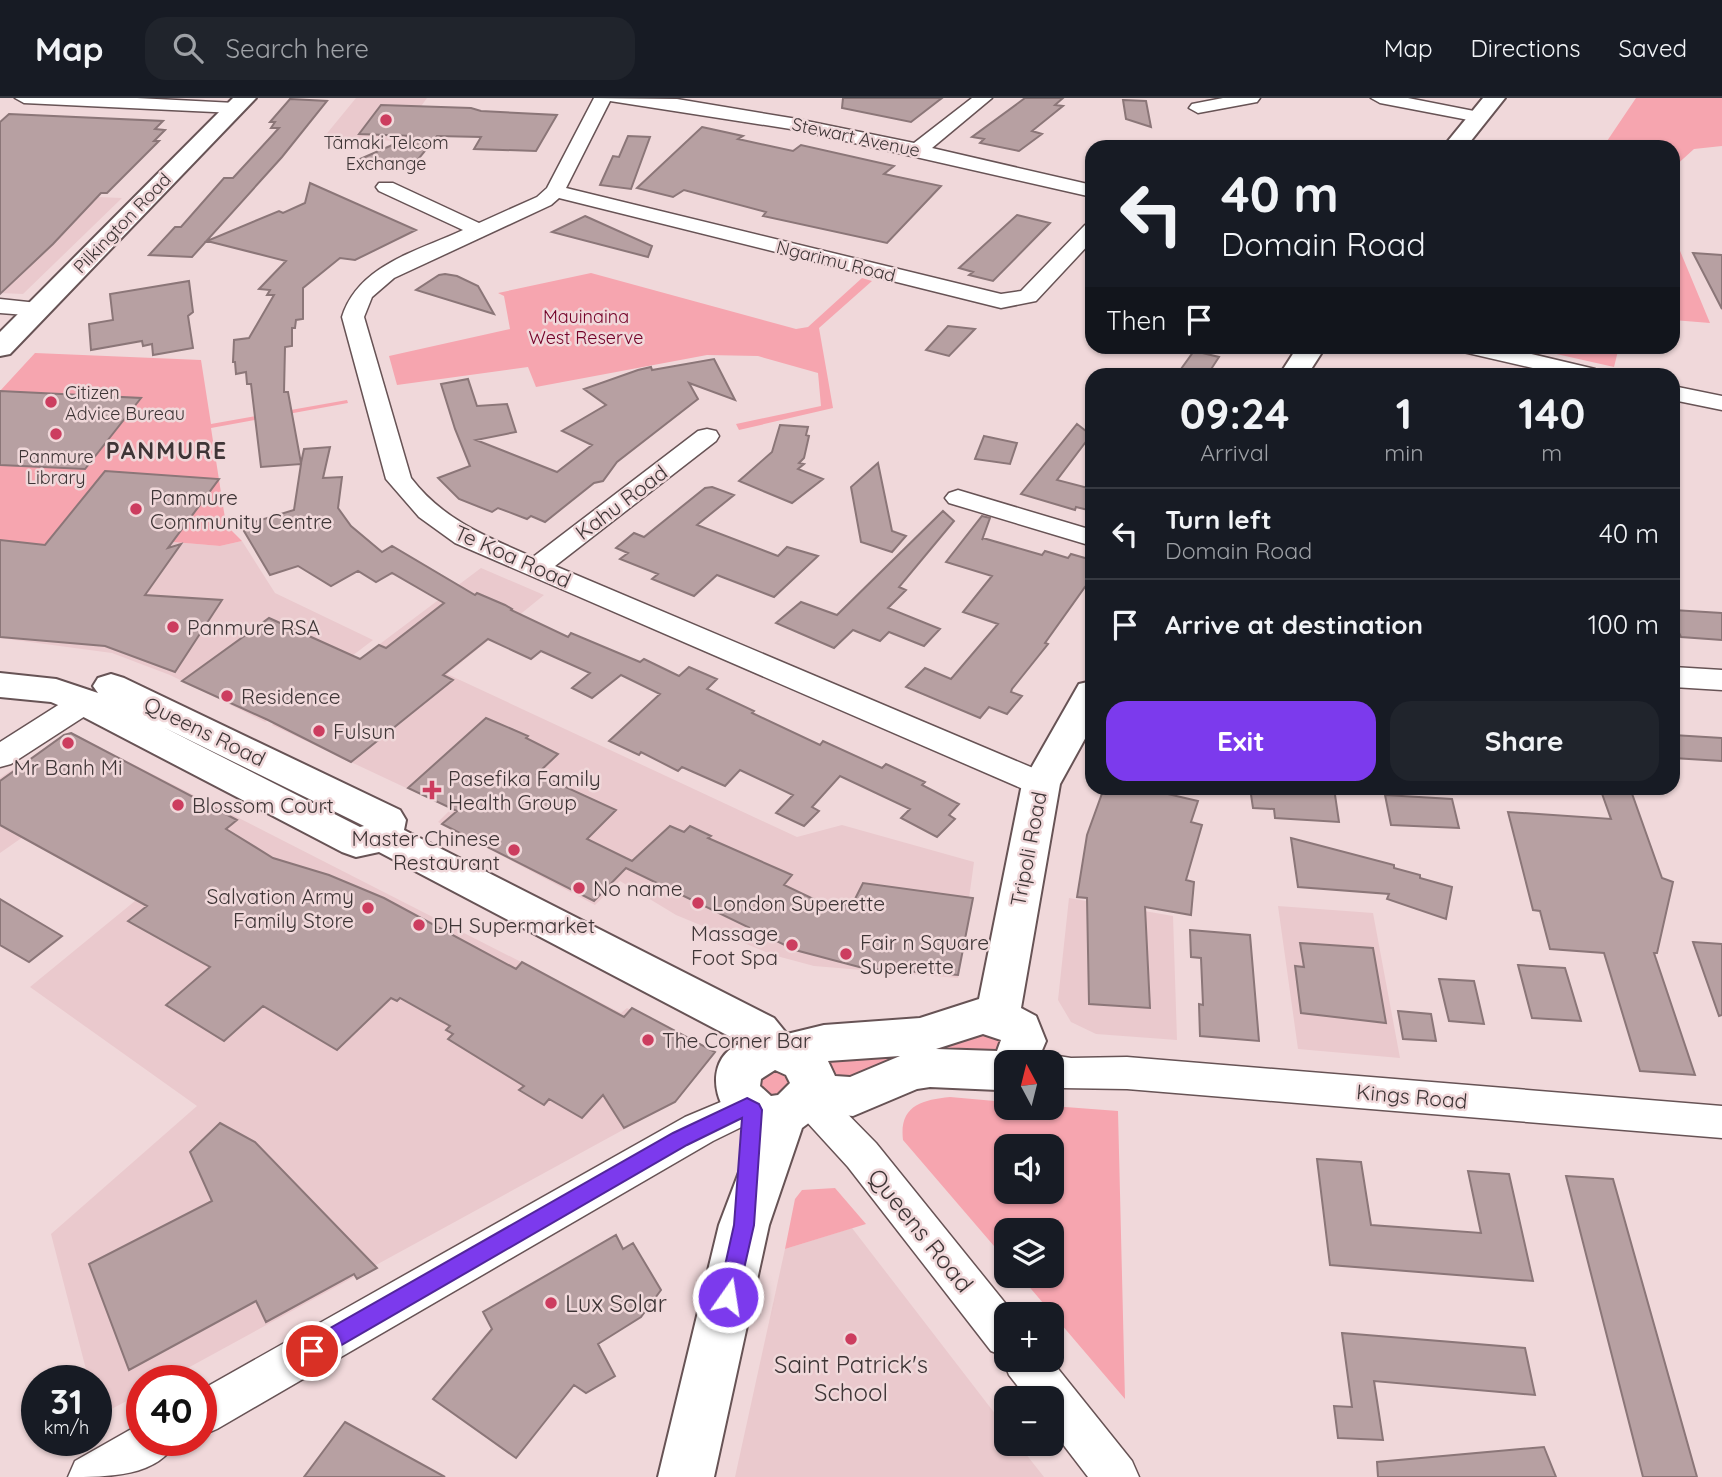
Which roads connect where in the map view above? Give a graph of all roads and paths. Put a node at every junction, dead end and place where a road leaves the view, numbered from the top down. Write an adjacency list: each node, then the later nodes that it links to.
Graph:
1 (24, 98): 9 (street)
2 (603, 98): 17 (street)
3 (617, 98): 10 (street, Stewart Avenue)
4 (723, 98): 10 (street)
5 (983, 98): 14 (street)
6 (1251, 98): 11 (street)
7 (1380, 98): 12 (street)
8 (1494, 98): 12 (street)
9 (240, 103): 21 (street, Pilkington Road)
10 (705, 108): 14 (street, Stewart Avenue)
11 (1198, 108)
12 (1479, 117): 13 (street)
13 (1460, 140)
14 (917, 150): 16 (street, Stewart Avenue)
15 (386, 187): 18 (street)
16 (1085, 189)
17 (555, 191): 18 (street, Te Koa Road); 19 (street, Ngarimu Road)
18 (480, 231): 30 (street, Te Koa Road)
19 (1085, 236)
20 (0, 306): 21 (street)
21 (39, 309): 22 (street, Pilkington Road)
22 (0, 348)
23 (1501, 354): 24 (street)
24 (1561, 368)
25 (1680, 394): 26 (street)
26 (1722, 403)
27 (707, 436): 30 (street, Kahu Road)
28 (958, 498): 29 (street)
29 (1085, 536)
30 (536, 568): 38 (street, Te Koa Road)
31 (0, 663): 39 (street, Queens Road)
32 (1680, 677): 33 (street)
33 (1722, 680)
34 (0, 685): 35 (street, Queens Road)
35 (85, 702): 37 (street); 39 (street, Queens Road)
36 (1085, 706): 38 (street, Tripoli Road)
37 (0, 756)
38 (1041, 784): 40 (street, Tripoli Road)
39 (383, 837): 43 (street, Queens Road)
40 (1019, 1050)
41 (1064, 1069): 44 (street, Kings Road)
42 (994, 1071): 43 (street, Kings Road)
43 (774, 1088): 45 (street, Queens Road); 47 (street); 50 (street)
44 (1722, 1122)
45 (994, 1322)
46 (1033, 1372): 51 (street)
47 (217, 1405)
48 (127, 1456): 49 (street)
49 (91, 1477)
50 (686, 1477)
51 (1116, 1477)

